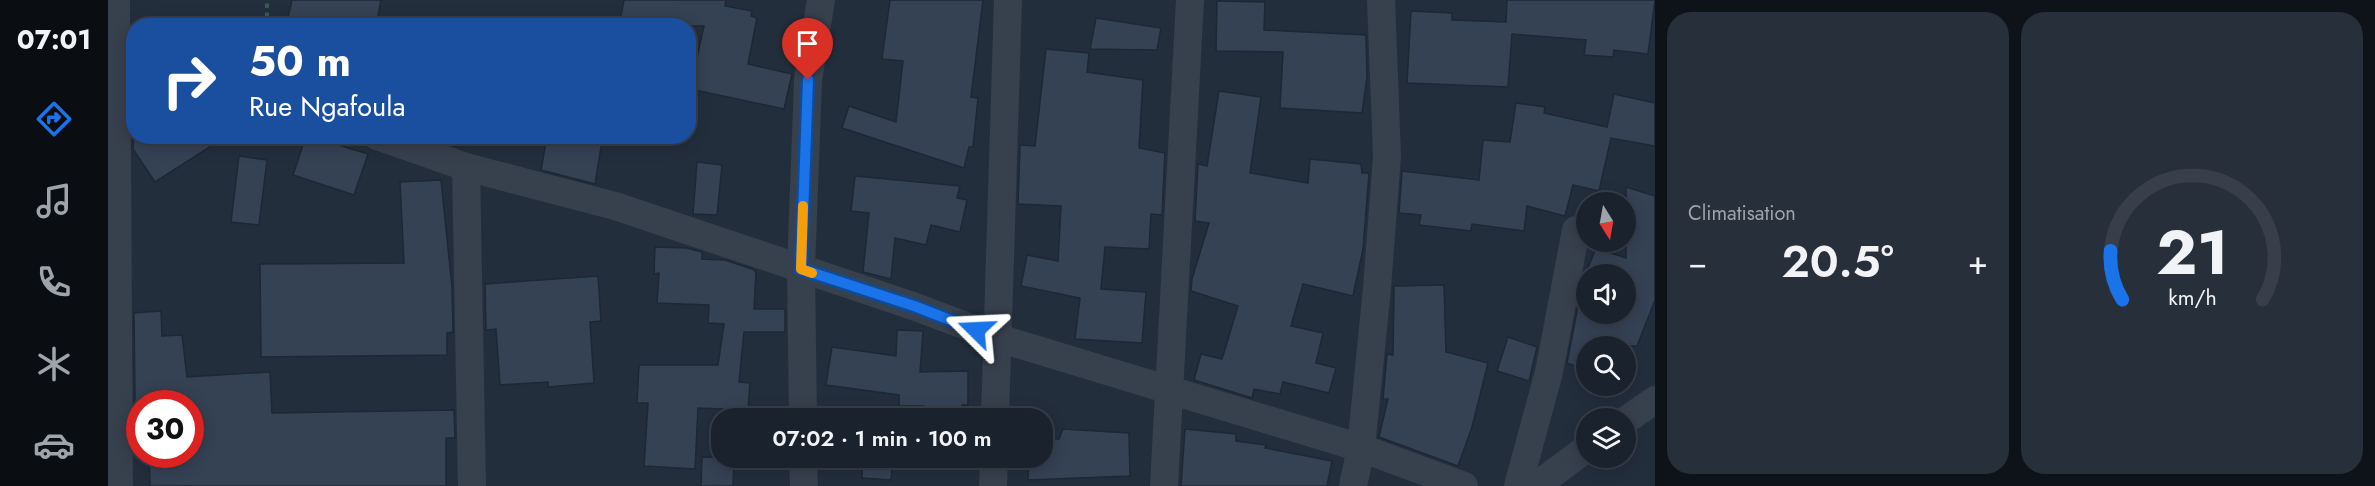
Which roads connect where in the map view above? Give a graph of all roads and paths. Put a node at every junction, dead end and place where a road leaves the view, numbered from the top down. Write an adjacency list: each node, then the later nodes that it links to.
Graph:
1 (116, 0): 8 (street)
2 (267, 0): 7 (path)
3 (821, 0): 12 (street)
4 (1008, 0): 13 (street)
5 (1190, 0): 14 (street)
6 (1381, 0): 19 (street)
7 (267, 18)
8 (119, 46): 23 (street)
9 (400, 144): 10 (street)
10 (466, 167): 12 (street); 24 (street)
11 (1576, 230): 30 (street)
12 (801, 269): 13 (street); 16 (street)
13 (998, 338): 14 (street); 17 (street)
14 (1167, 391): 19 (street); 27 (street)
15 (1655, 400): 18 (street)
16 (803, 408)
17 (995, 408)
18 (1636, 413)
19 (1361, 448): 28 (street); 29 (street)
20 (1576, 456): 31 (street)
21 (803, 468): 25 (street)
22 (994, 468): 26 (street)
23 (119, 486)
24 (472, 486)
25 (804, 486)
26 (993, 486)
27 (1164, 486)
28 (1353, 486)
29 (1464, 486)
30 (1518, 486)
31 (1536, 486)

